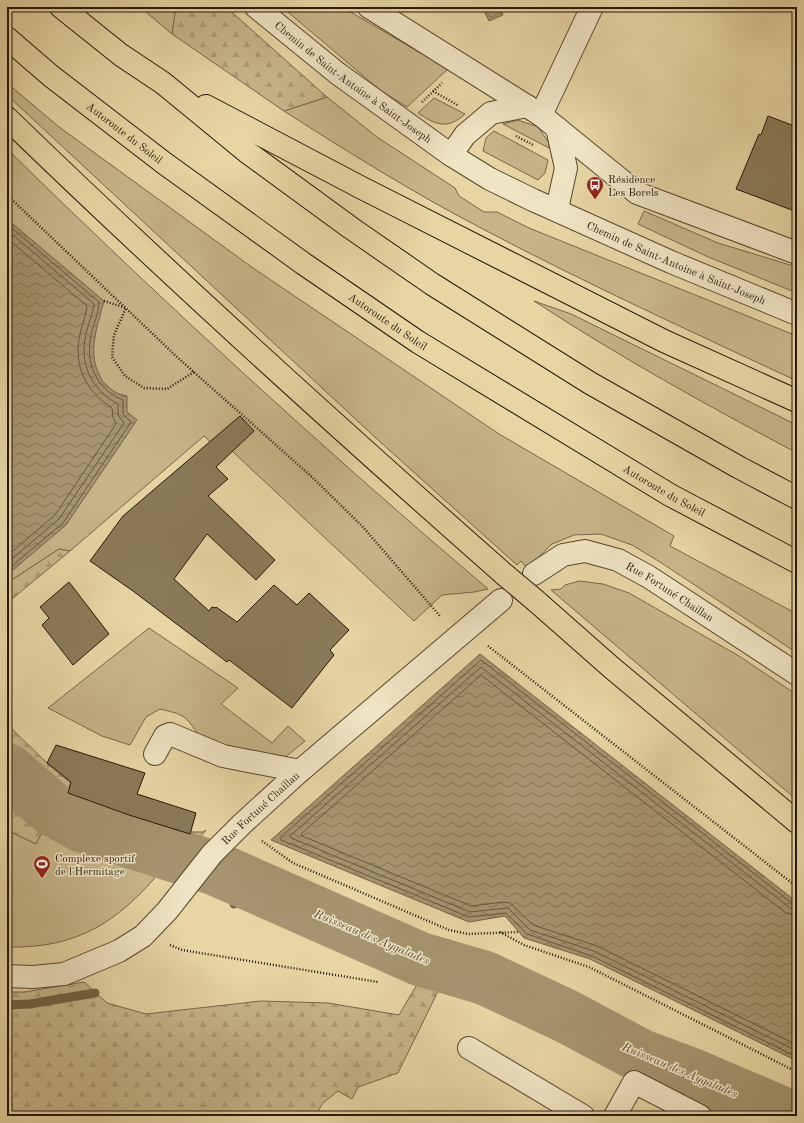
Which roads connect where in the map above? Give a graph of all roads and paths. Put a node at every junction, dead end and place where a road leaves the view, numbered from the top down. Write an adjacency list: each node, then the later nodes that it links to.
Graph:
1 (61, 7): 6 (highway)
2 (256, 7): 13 (street, Chemin de Saint-Antoine à Saint-Joseph)
3 (369, 7): 9 (street)
4 (592, 7): 9 (street)
5 (7, 38): 23 (highway, Autoroute du Soleil)
6 (163, 83): 21 (highway); 22 (highway)
7 (433, 91): 8 (path)
8 (460, 106)
9 (542, 116): 13 (street); 15 (street); 16 (street)
10 (7, 118): 31 (highway, bridge)
11 (511, 134): 12 (path)
12 (536, 147)
13 (451, 155): 15 (street, Chemin de Saint-Antoine à Saint-Joseph)
14 (7, 195): 18 (path)
15 (557, 209): 19 (street, Chemin de Saint-Antoine à Saint-Joseph)
16 (797, 253)
17 (104, 301): 18 (path)
18 (126, 308): 20 (path); 20 (path)
19 (797, 314)
20 (194, 372): 26 (path)
21 (797, 401)
22 (797, 498)
23 (797, 562)
24 (534, 574): 28 (street, Rue Fortuné Chaillan)
25 (501, 600): 30 (street, Rue Fortuné Chaillan)
26 (430, 606)
27 (491, 648): 33 (path)
28 (797, 674)
29 (155, 754): 30 (street)
30 (300, 771): 32 (street, Rue Fortuné Chaillan)
31 (797, 822)
32 (242, 824): 34 (path); 36 (street, Rue Fortuné Chaillan)
33 (797, 887)
34 (500, 932): 35 (path); 40 (path)
35 (519, 932)
36 (143, 936): 37 (street, Rue Fortuné Chaillan); 38 (path)
37 (7, 976)
38 (378, 982)
39 (469, 1048): 41 (street)
40 (797, 1072)
41 (583, 1116)
42 (615, 1116): 43 (street)
43 (700, 1116)

